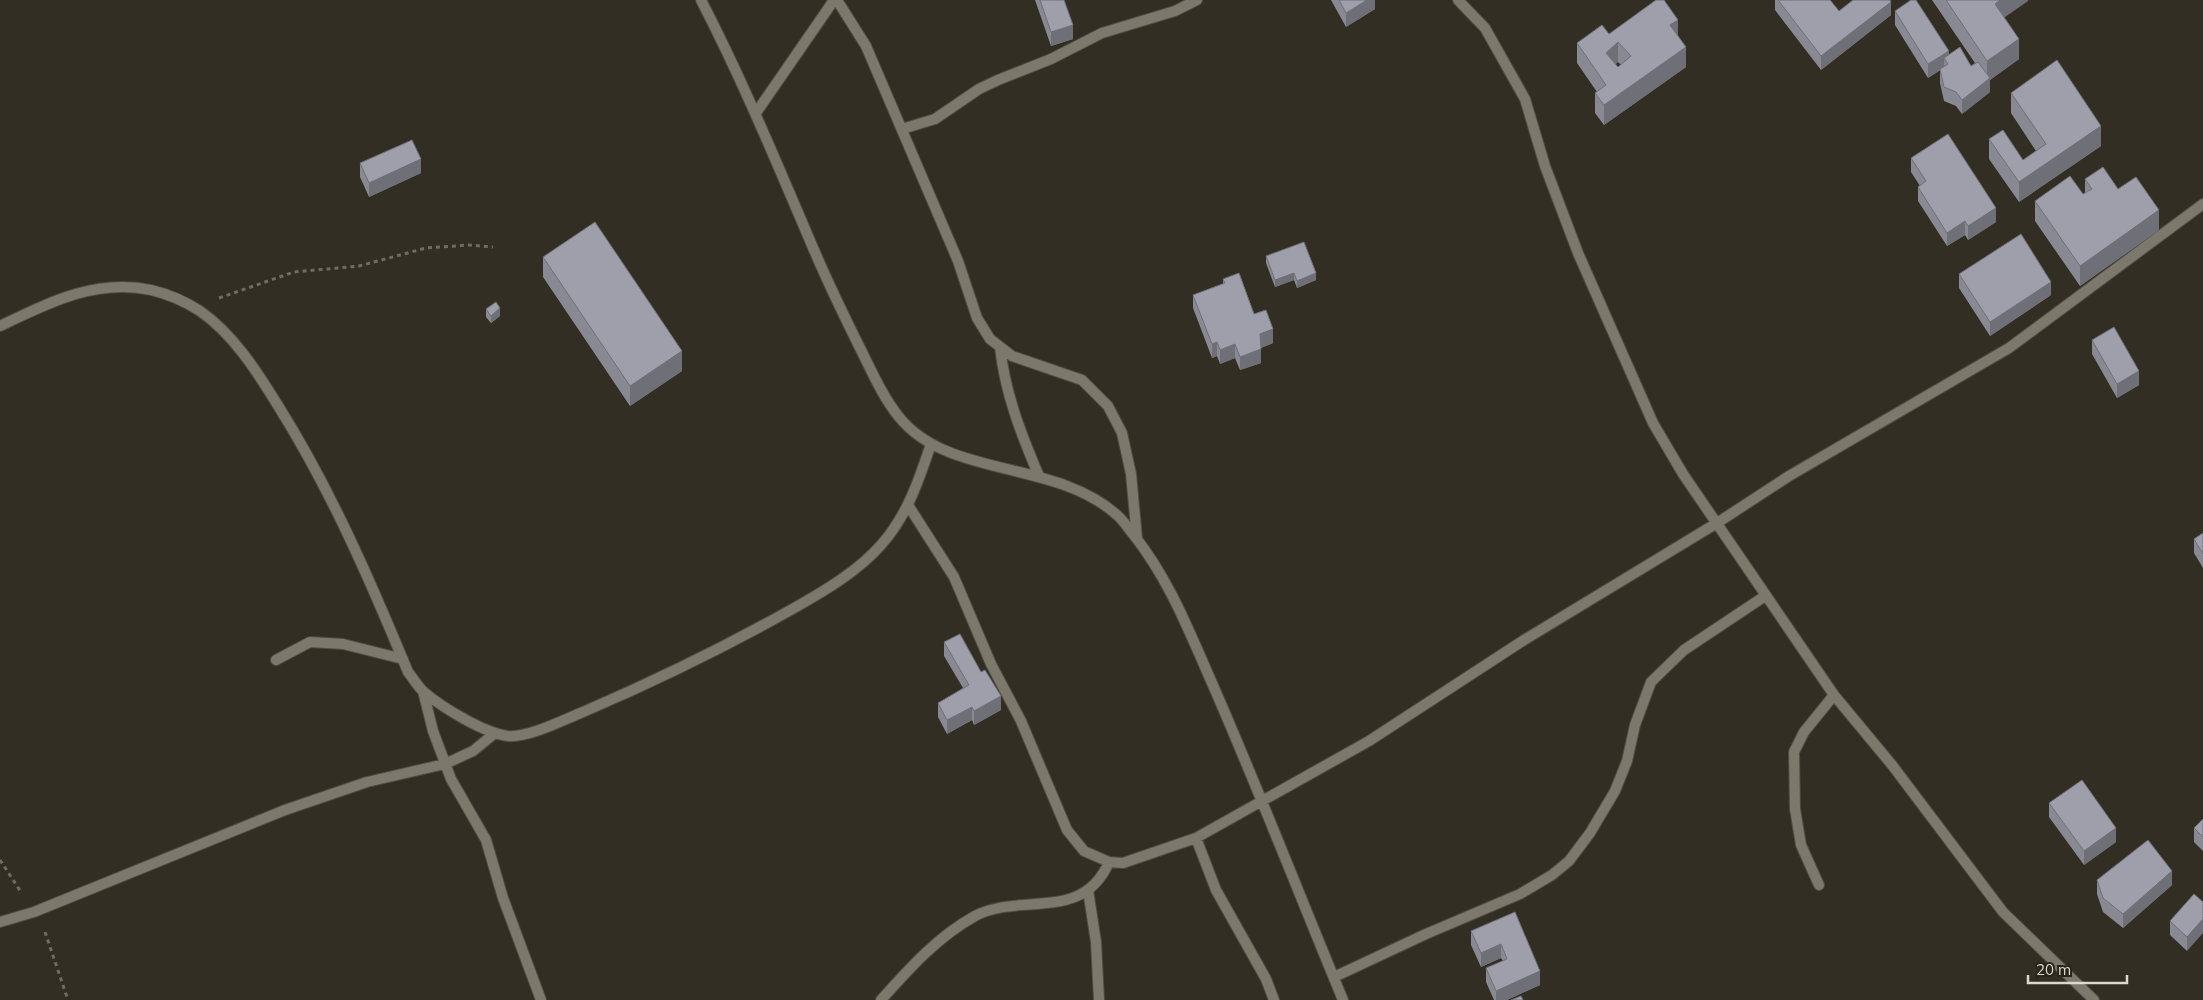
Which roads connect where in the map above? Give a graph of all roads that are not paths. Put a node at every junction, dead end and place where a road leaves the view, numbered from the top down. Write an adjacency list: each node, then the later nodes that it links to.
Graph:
1 (701, 0): 5 (street)
2 (836, 0): 5 (street); 6 (street)
3 (1197, 0): 6 (street)
4 (1458, 0): 13 (street)
5 (756, 114): 10 (street)
6 (902, 129): 9 (street)
7 (2203, 204): 13 (street)
8 (0, 326): 16 (street)
9 (1000, 347): 11 (street); 14 (street)
10 (931, 444): 11 (street); 12 (street)
11 (1039, 476): 14 (street)
12 (908, 505): 20 (street); 24 (street)
13 (1717, 523): 15 (street); 22 (street)
14 (1137, 539): 22 (street)
15 (1765, 596): 19 (street); 28 (street)
16 (403, 659): 17 (street); 18 (street)
17 (276, 660)
18 (423, 692): 20 (street); 21 (street)
19 (1834, 695): 25 (street); 34 (street)
20 (496, 733): 21 (street)
21 (445, 764): 27 (street); 29 (street)
22 (1264, 802): 23 (street); 28 (street)
23 (1196, 838): 24 (street); 32 (street)
24 (1109, 862): 26 (street)
25 (1819, 885)
26 (1088, 890): 30 (street); 31 (street)
27 (0, 922)
28 (1334, 977): 33 (street)
29 (541, 1000)
30 (881, 1000)
31 (1099, 1000)
32 (1274, 1000)
33 (1343, 1000)
34 (2094, 1000)

